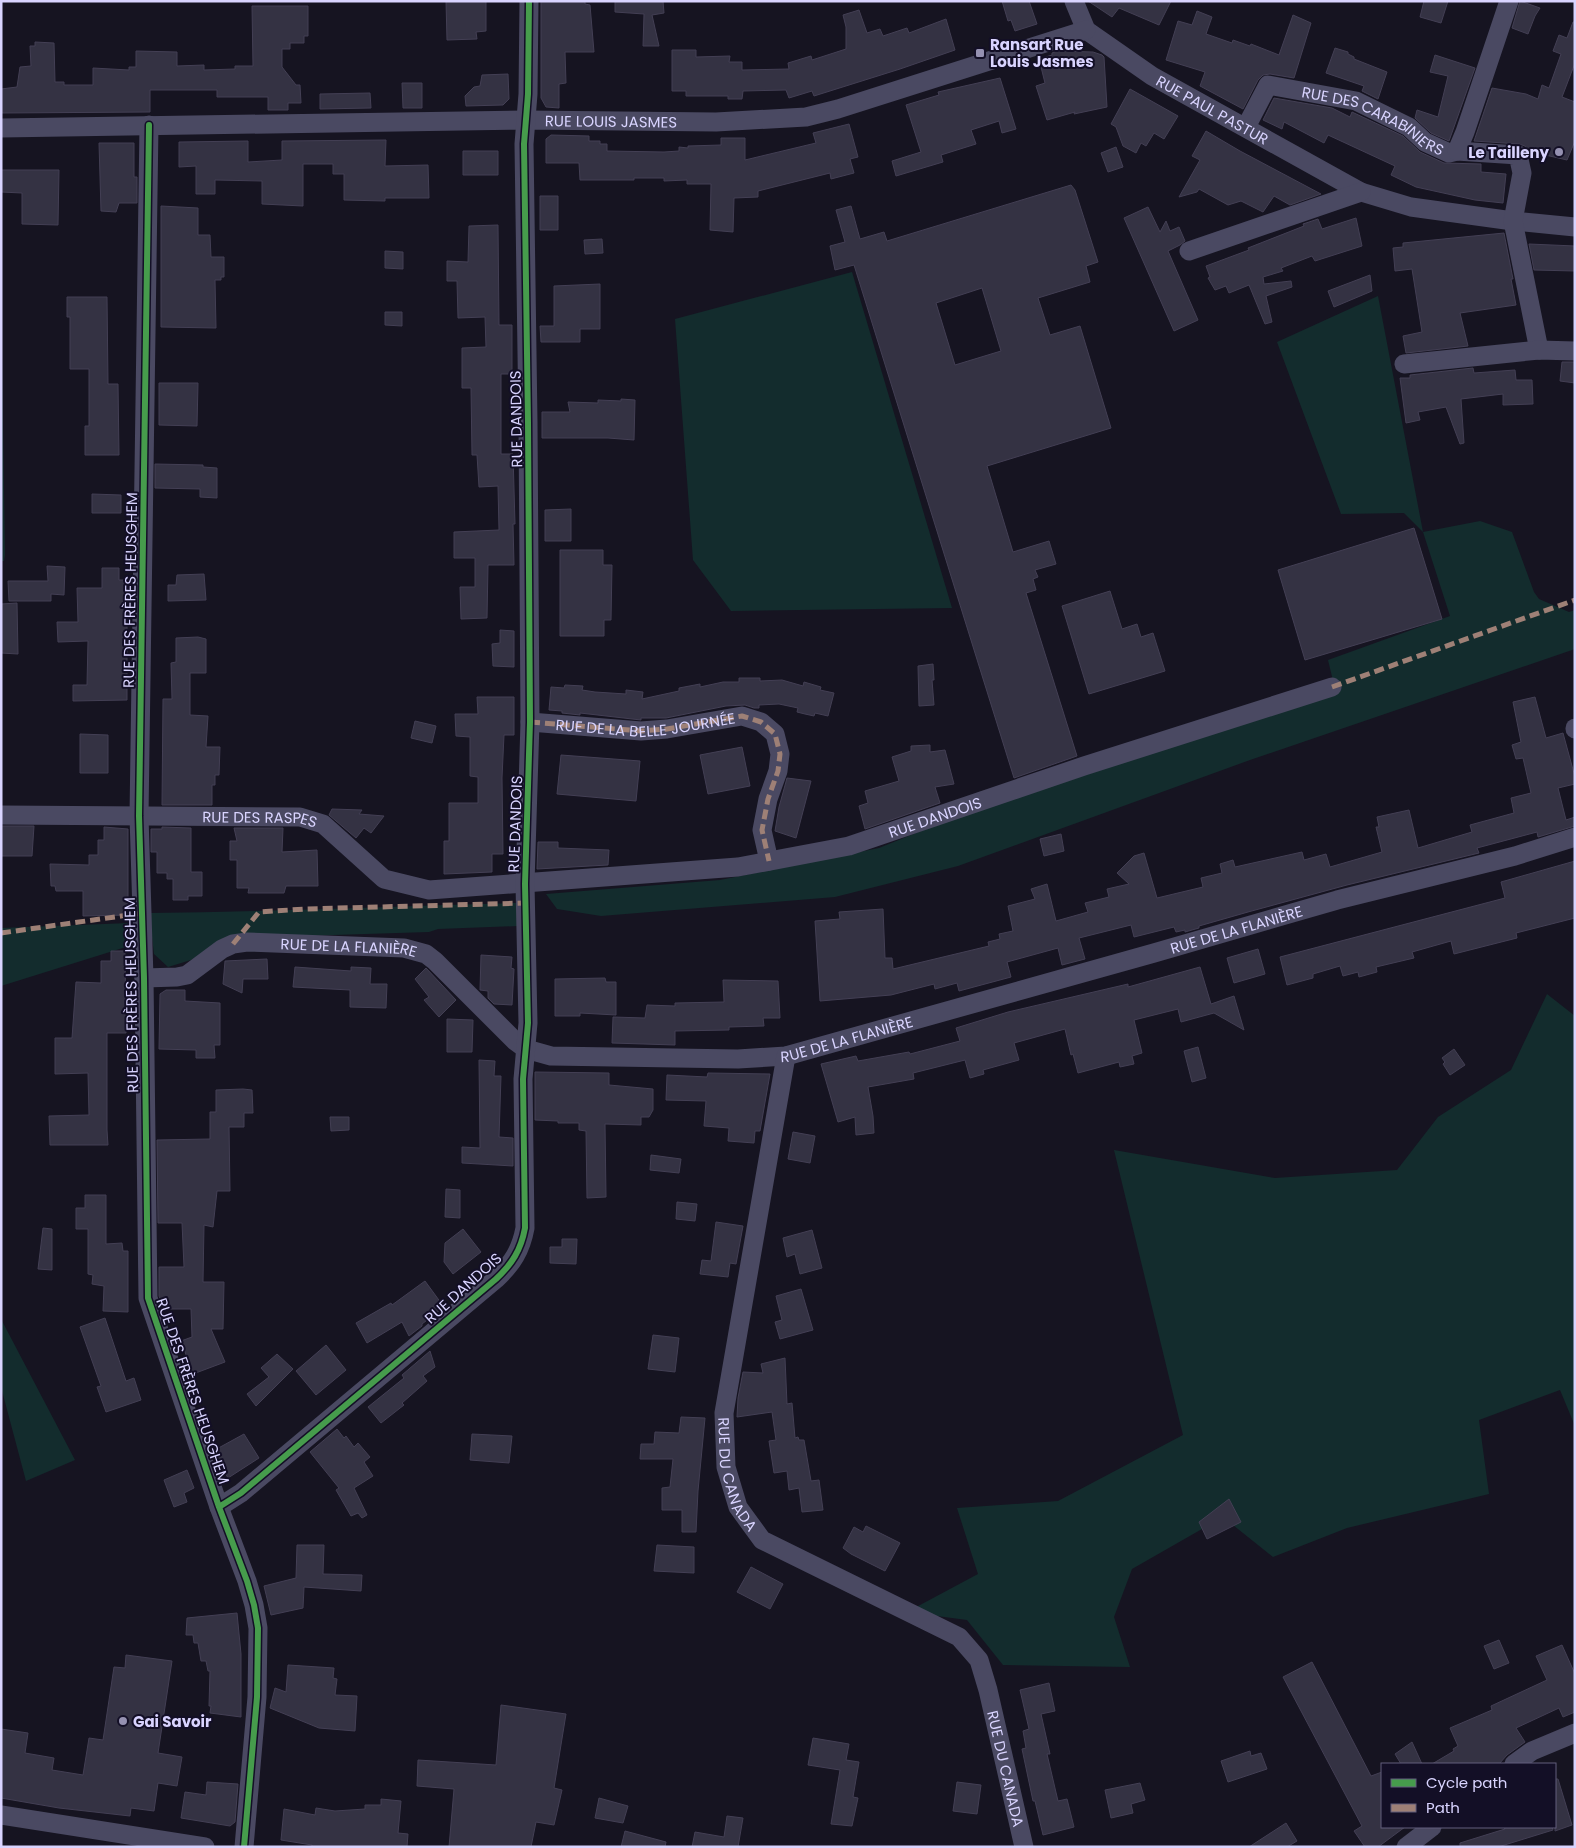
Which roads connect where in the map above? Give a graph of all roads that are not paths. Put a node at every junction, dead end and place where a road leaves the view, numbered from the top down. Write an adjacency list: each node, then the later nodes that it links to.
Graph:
1 (529, 1): 5 (street, RUE DANDOIS)
2 (1509, 1): 9 (street)
3 (1080, 5): 4 (street)
4 (1086, 30): 5 (street, RUE LOUIS JASMES); 7 (street, RUE PAUL PASTUR)
5 (526, 120): 6 (street, RUE LOUIS JASMES); 18 (street, RUE DANDOIS)
6 (149, 125): 8 (street, RUE LOUIS JASMES); 20 (street, RUE DES FRÈRES HEUSGHEM)
7 (1246, 127): 9 (street, RUE DES CARABINIERS); 10 (street, RUE PAUL PASTUR)
8 (1, 128)
9 (1457, 151): 11 (street, RUE DES CARABINIERS)
10 (1361, 192): 11 (street, RUE PAUL PASTUR); 13 (street)
11 (1513, 221): 12 (street, RUE PAUL PASTUR); 14 (street)
12 (1575, 227)
13 (1189, 252)
14 (1539, 350): 15 (street); 16 (street)
15 (1575, 351)
16 (1404, 364)
17 (1332, 687): 22 (street, RUE DANDOIS)
18 (530, 722): 22 (street, RUE DE LA BELLE JOURNÉE); 23 (street, RUE DANDOIS)
19 (1, 815): 20 (street, RUE DES RASPES)
20 (139, 816): 23 (street, RUE DES RASPES); 24 (street, RUE DES FRÈRES HEUSGHEM)
21 (1575, 837): 26 (street, RUE DE LA FLANIÈRE)
22 (769, 861): 23 (street, RUE DANDOIS)
23 (525, 884): 25 (street, RUE DANDOIS)
24 (144, 978): 25 (street, RUE DE LA FLANIÈRE); 27 (street, RUE DES FRÈRES HEUSGHEM)
25 (526, 1049): 26 (street, RUE DE LA FLANIÈRE); 27 (street, RUE DANDOIS)
26 (786, 1056): 34 (street, RUE DU CANADA)
27 (219, 1507): 33 (street, RUE DES FRÈRES HEUSGHEM)
28 (1575, 1733): 29 (street)
29 (1515, 1763)
30 (1, 1815): 32 (street)
31 (1431, 1828): 35 (street)
32 (205, 1847)
33 (244, 1847)
34 (1024, 1847)
35 (1406, 1847)

